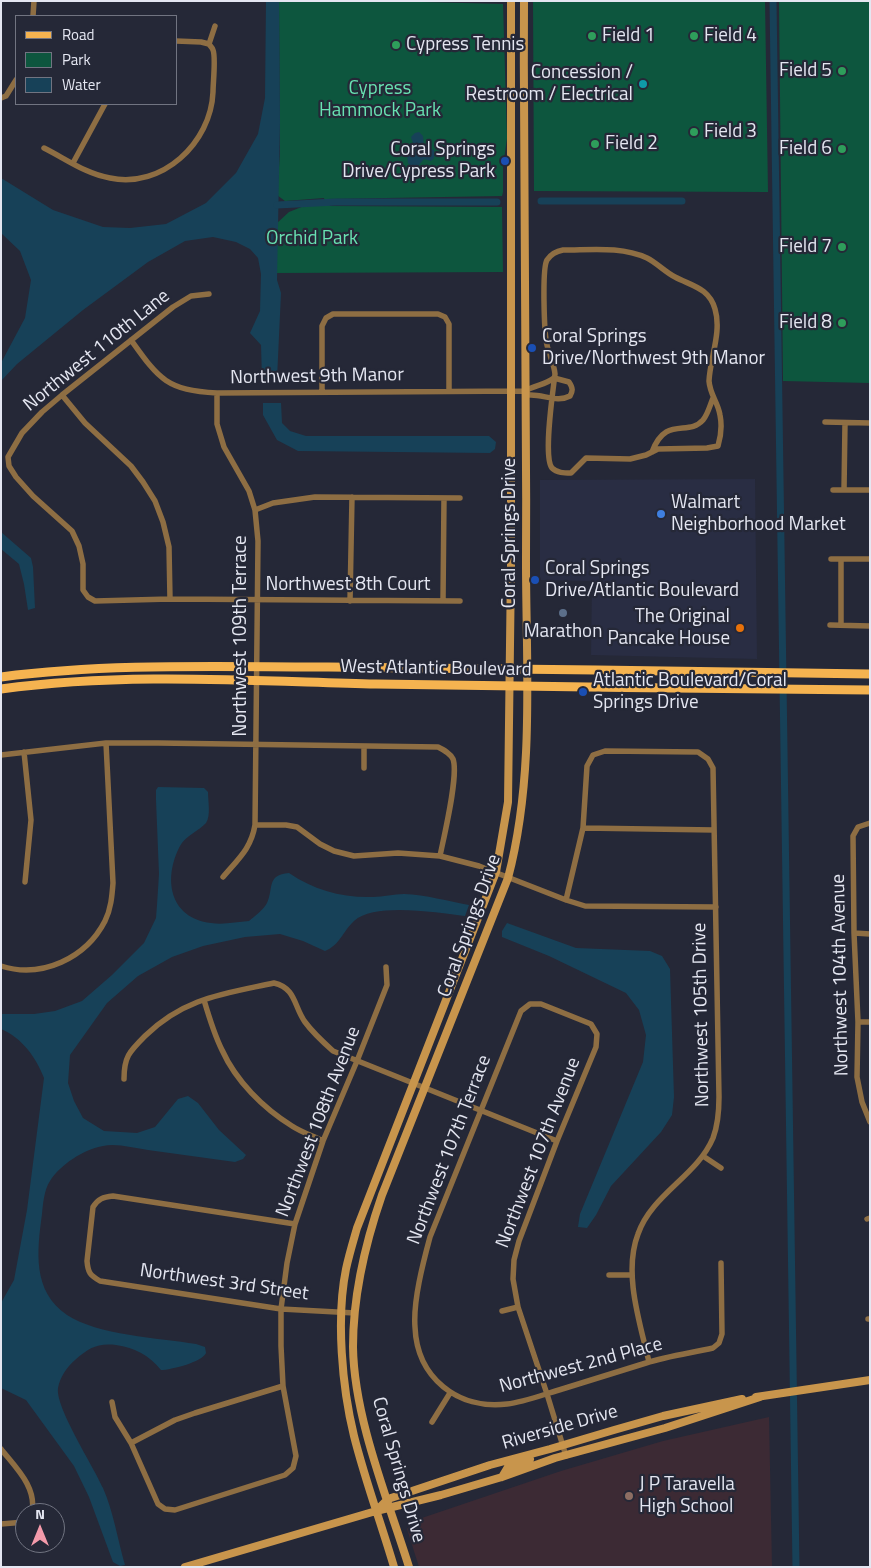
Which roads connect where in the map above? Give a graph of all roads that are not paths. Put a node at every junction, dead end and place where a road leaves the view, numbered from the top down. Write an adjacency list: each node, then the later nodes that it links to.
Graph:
1 (34, 1): 4 (street)
2 (511, 1): 17 (main road, Coral Springs Drive)
3 (524, 1): 18 (main road, Coral Springs Drive)
4 (33, 15)
5 (215, 26): 7 (street)
6 (178, 41): 7 (street)
7 (209, 44): 12 (street)
8 (15, 82): 9 (street)
9 (1, 98)
10 (104, 105): 12 (street)
11 (44, 148): 12 (street)
12 (73, 163)
13 (209, 294): 14 (street, Northwest 110th Lane)
14 (131, 340): 20 (street, Northwest 9th Manor); 21 (street, Northwest 110th Lane)
15 (554, 378): 18 (street); 22 (street); 23 (street); 23 (street)
16 (449, 390): 17 (street, Northwest 9th Manor); 19 (street, Northwest 9th Manor); 19 (street)
17 (511, 391): 18 (street, Northwest 9th Manor); 48 (main road, Coral Springs Drive)
18 (526, 391): 23 (street); 49 (main road, Coral Springs Drive)
19 (322, 392): 20 (street, Northwest 9th Manor)
20 (216, 393): 34 (street, Northwest 109th Terrace)
21 (62, 395): 38 (street, Northwest 110th Lane); 39 (street)
22 (713, 398): 27 (street); 27 (street)
23 (552, 399): 27 (street)
24 (825, 422): 25 (street)
25 (845, 423): 26 (street); 29 (street)
26 (870, 423)
27 (652, 452)
28 (833, 490): 29 (street)
29 (844, 490): 30 (street)
30 (870, 490)
31 (352, 497): 32 (street); 34 (street); 41 (street)
32 (444, 498): 33 (street); 42 (street)
33 (460, 498)
34 (255, 510): 40 (street, Northwest 109th Terrace)
35 (831, 559): 36 (street)
36 (841, 559): 37 (street); 45 (street)
37 (870, 559)
38 (88, 597): 39 (street, Northwest 8th Court)
39 (170, 599): 40 (street, Northwest 8th Court)
40 (257, 600): 41 (street, Northwest 8th Court); 47 (street, Northwest 109th Terrace)
41 (350, 601): 42 (street, Northwest 8th Court)
42 (443, 601): 43 (street, Northwest 8th Court)
43 (460, 601)
44 (830, 625): 45 (street)
45 (841, 625): 46 (street)
46 (870, 626)
47 (256, 666): 48 (main road, West Atlantic Boulevard); 51 (main road, West Atlantic Boulevard); 52 (street, Northwest 109th Terrace)
48 (510, 668): 49 (main road, West Atlantic Boulevard); 53 (main road, Coral Springs Drive)
49 (526, 669): 50 (main road, West Atlantic Boulevard); 54 (main road, Coral Springs Drive)
50 (870, 674)
51 (1, 677)
52 (256, 681): 53 (main road, West Atlantic Boulevard); 55 (main road, West Atlantic Boulevard); 58 (street, Northwest 109th Terrace)
53 (510, 687): 54 (main road, West Atlantic Boulevard); 68 (main road, Coral Springs Drive)
54 (527, 687): 56 (main road, West Atlantic Boulevard); 70 (main road, Coral Springs Drive)
55 (1, 689)
56 (870, 690)
57 (106, 744): 58 (street); 60 (street); 76 (street)
58 (255, 744): 59 (street); 64 (street, Northwest 109th Terrace)
59 (364, 746): 62 (street); 67 (street)
60 (24, 752): 61 (street); 71 (street)
61 (1, 755)
62 (364, 768)
63 (870, 823): 74 (street, Northwest 104th Avenue)
64 (255, 825): 67 (street); 69 (street, Northwest 109th Terrace)
65 (583, 828): 66 (street); 66 (street, Northwest 105th Drive); 72 (street)
66 (714, 830): 73 (street, Northwest 105th Drive)
67 (440, 856): 68 (street)
68 (496, 872): 70 (street); 84 (main road, Coral Springs Drive)
69 (223, 877)
70 (508, 878): 72 (street); 85 (main road, Coral Springs Drive)
71 (25, 882)
72 (566, 900): 73 (street)
73 (716, 907): 90 (street, Northwest 105th Drive)
74 (854, 933): 75 (street); 79 (street, Northwest 104th Avenue)
75 (870, 934)
76 (1, 966)
77 (386, 967): 82 (street, Northwest 108th Avenue)
78 (204, 1000): 82 (street); 83 (street); 88 (street)
79 (858, 1022): 80 (street); 87 (street, Northwest 104th Avenue)
80 (870, 1022)
81 (597, 1034): 86 (street, Northwest 107th Terrace); 89 (street, Northwest 107th Avenue)
82 (357, 1061): 84 (street); 88 (street, Northwest 108th Avenue)
83 (124, 1079)
84 (413, 1084): 85 (street); 99 (main road, Coral Springs Drive)
85 (424, 1088): 86 (street); 100 (main road, Coral Springs Drive)
86 (481, 1110): 89 (street); 104 (street, Northwest 107th Terrace)
87 (870, 1122)
88 (323, 1140): 92 (street, Northwest 108th Avenue)
89 (557, 1141): 96 (street, Northwest 107th Avenue)
90 (702, 1156): 91 (street); 95 (street, Northwest 105th Drive)
91 (721, 1168)
92 (295, 1224): 97 (street, Northwest 108th Avenue); 97 (street, Northwest 3rd Street)
93 (721, 1263): 101 (street, Northwest 2nd Place)
94 (609, 1276): 95 (street)
95 (632, 1276): 101 (street, Northwest 105th Drive)
96 (518, 1307): 98 (street); 105 (street, Northwest 107th Avenue)
97 (281, 1309): 99 (street, Northwest 3rd Street); 103 (street, Northwest 108th Avenue)
98 (502, 1311)
99 (342, 1313): 100 (street, Northwest 3rd Street); 118 (main road, Coral Springs Drive)
100 (355, 1313): 115 (main road, Coral Springs Drive)
101 (649, 1362): 105 (street, Northwest 2nd Place)
102 (870, 1380): 106 (main road, Riverside Drive)
103 (283, 1386): 109 (street); 109 (street, Northwest 108th Avenue)
104 (450, 1393): 105 (street, Northwest 2nd Place); 108 (street)
105 (547, 1394): 110 (street, Northwest 107th Avenue)
106 (760, 1397): 110 (main road, Riverside Drive); 113 (main road, Riverside Drive)
107 (112, 1402): 109 (street)
108 (432, 1422)
109 (131, 1443)
110 (563, 1445): 112 (main road, Riverside Drive); 113 (street, Northwest 107th Avenue)
111 (1, 1449): 116 (street)
112 (550, 1449): 114 (main road); 115 (main road, Riverside Drive)
113 (566, 1456): 114 (main road, Riverside Drive)
114 (502, 1477): 117 (main road, Riverside Drive)
115 (388, 1499): 117 (main road, Coral Springs Drive); 118 (main road, Riverside Drive)
116 (34, 1503)
117 (391, 1509): 118 (main road, Riverside Drive); 124 (main road, Coral Springs Drive)
118 (376, 1511): 121 (main road, Riverside Drive); 123 (main road, Coral Springs Drive)
119 (15, 1523): 120 (street)
120 (1, 1524)
121 (201, 1565): 122 (main road, Riverside Drive)
122 (185, 1567)
123 (394, 1567)
124 (409, 1567)

